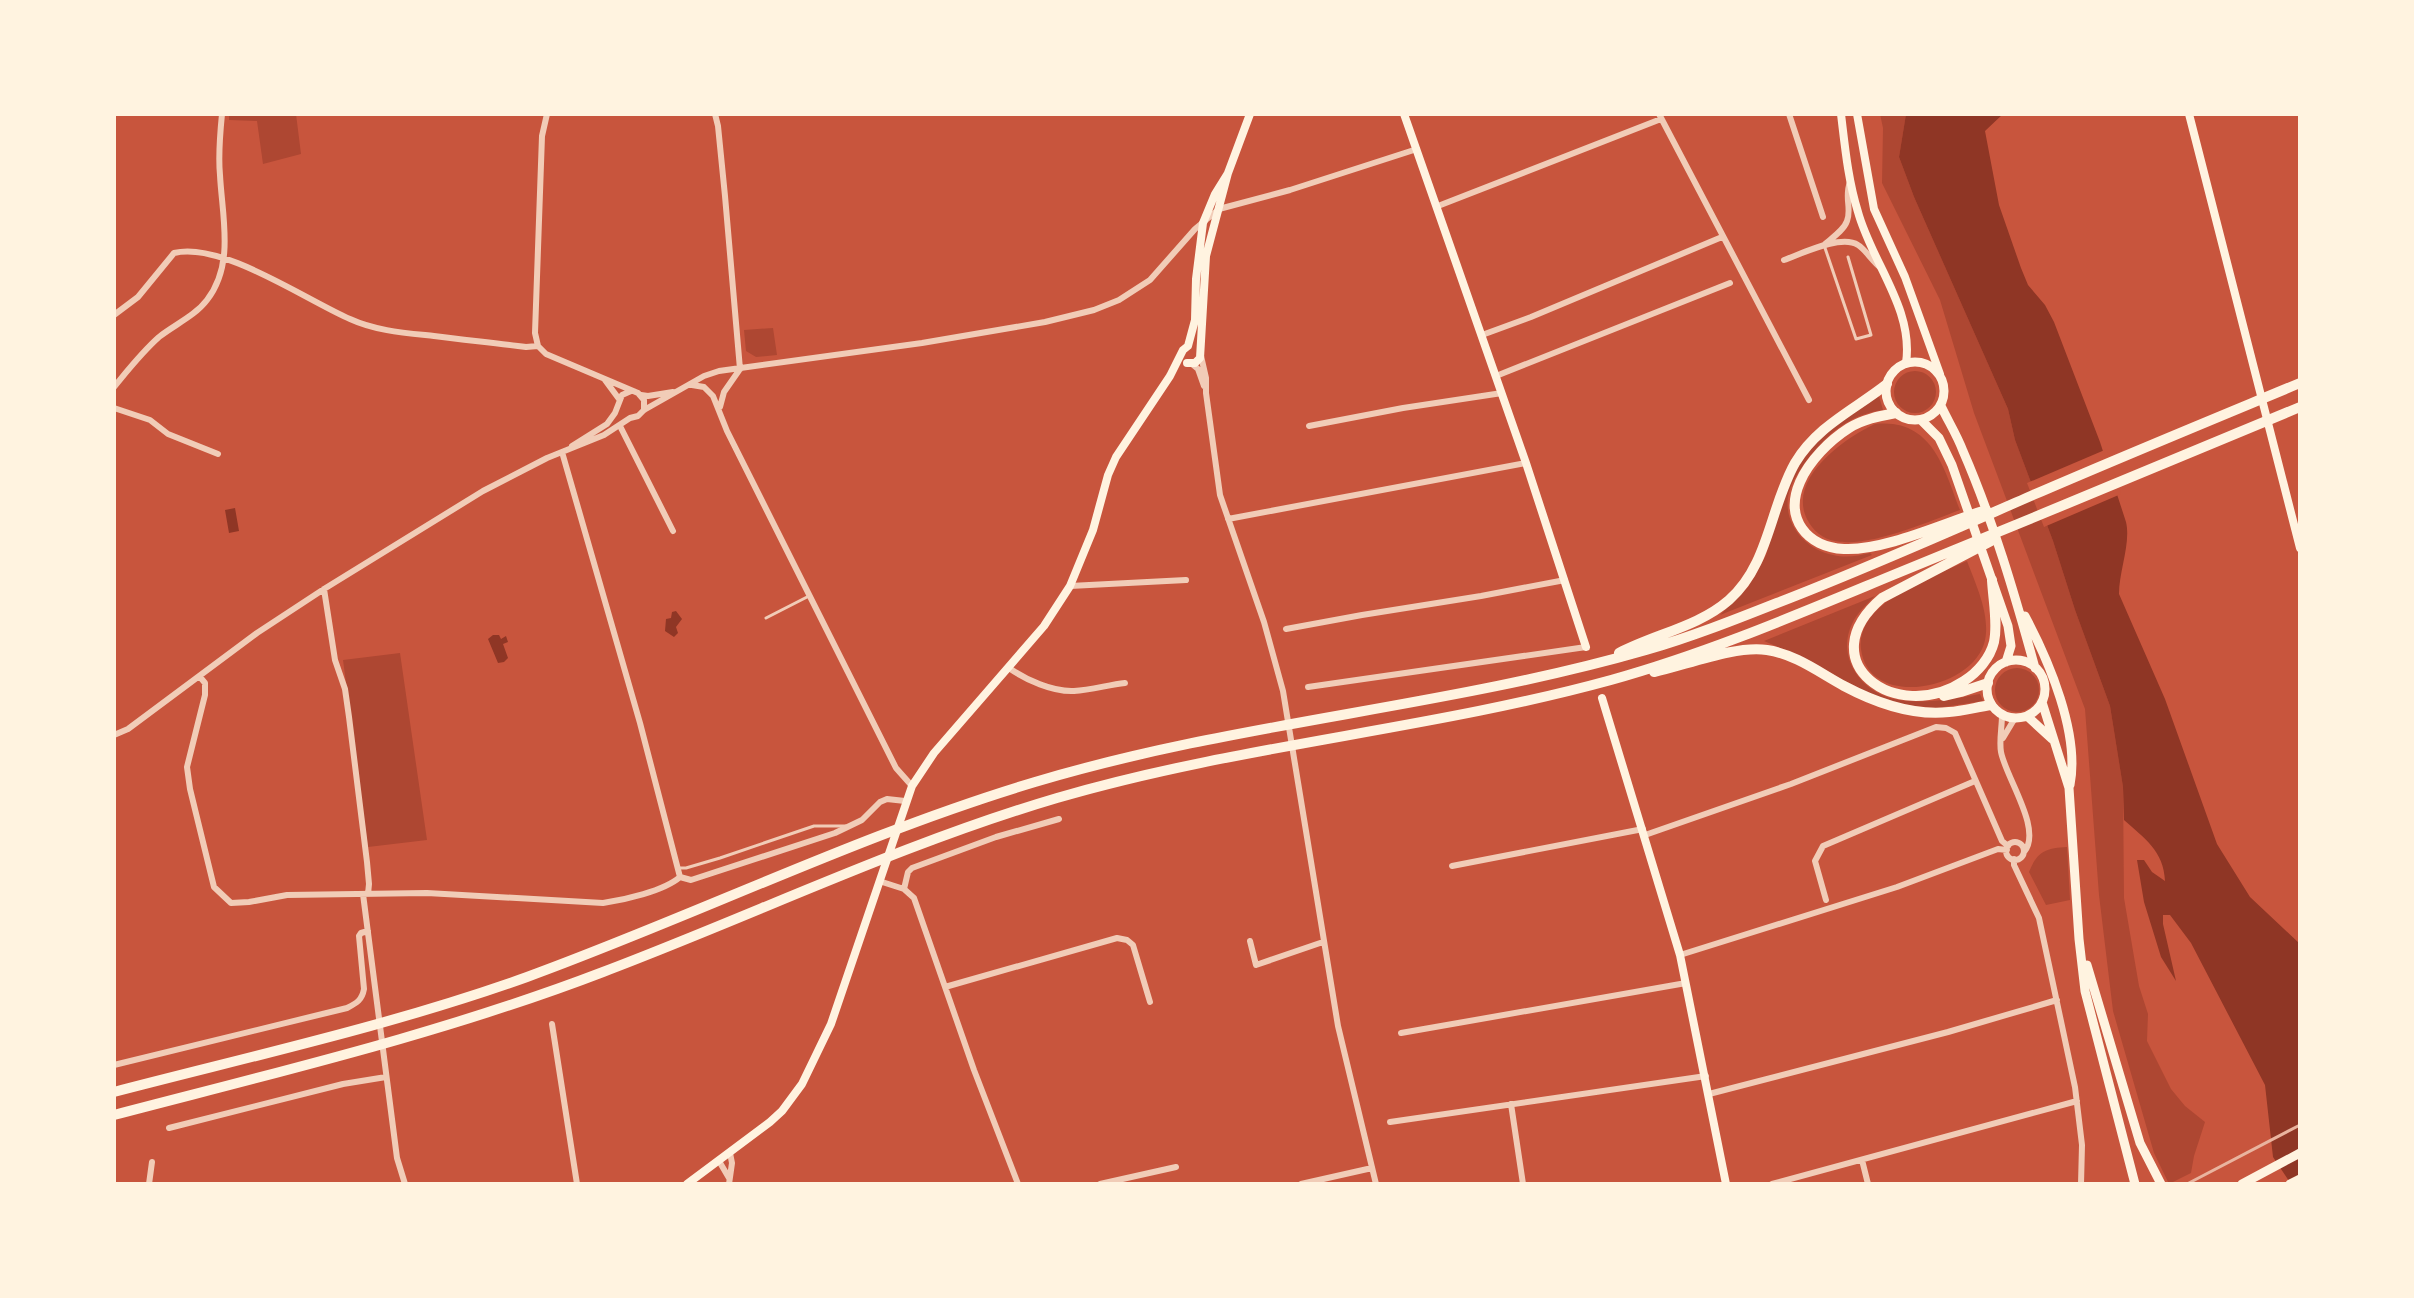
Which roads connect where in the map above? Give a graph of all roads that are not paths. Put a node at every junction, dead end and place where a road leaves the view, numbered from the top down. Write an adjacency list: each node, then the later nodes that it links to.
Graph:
1 (222, 114): 22 (street)
2 (547, 114): 28 (street)
3 (715, 114): 33 (street)
4 (1250, 114): 12 (main road)
5 (1404, 114): 11 (main road)
6 (1789, 114): 16 (street)
7 (1841, 114): 13 (main road)
8 (1857, 114): 34 (main road)
9 (2189, 114): 64 (main road)
10 (1660, 116): 14 (street); 18 (street)
11 (1417, 149): 14 (main road); 15 (street)
12 (1228, 173): 15 (main road); 17 (main road)
13 (1851, 179): 20 (street); 24 (main road)
14 (1438, 206): 27 (main road)
15 (1219, 209): 17 (street); 19 (main road)
16 (1823, 217)
17 (1203, 223): 19 (street); 29 (main road); 33 (street)
18 (1722, 237): 27 (street); 46 (street)
19 (1210, 242): 30 (main road)
20 (1824, 245): 21 (lane); 23 (street); 24 (street)
21 (1848, 257)
22 (223, 259): 26 (street); 28 (street); 41 (street)
23 (1784, 260)
24 (1883, 270): 31 (main road)
25 (1730, 283): 36 (street)
26 (114, 315)
27 (1482, 335): 36 (main road)
28 (538, 346): 37 (street)
29 (1185, 349): 30 (main road); 32 (main road); 35 (main road)
30 (1200, 354): 32 (main road); 43 (street)
31 (1906, 363): 34 (main road); 39 (main road)
32 (1190, 364): 35 (main road); 43 (street)
33 (740, 369): 40 (street); 52 (street)
34 (1940, 374): 48 (main road)
35 (1170, 376): 69 (main road)
36 (1496, 376): 44 (main road)
37 (602, 378): 45 (street); 47 (street)
38 (2300, 383): 62 (highway)
39 (1887, 384): 53 (main road); 77 (highway)
40 (689, 386): 42 (street); 52 (street)
41 (114, 387)
42 (676, 392): 45 (street); 51 (street)
43 (1206, 393): 61 (street)
44 (1502, 393): 57 (street); 60 (main road)
45 (638, 394): 47 (street); 51 (street)
46 (1809, 400)
47 (619, 403): 54 (street); 58 (street)
48 (1941, 406): 55 (main road); 72 (main road)
49 (2300, 407): 65 (highway)
50 (114, 408): 59 (street)
51 (644, 410): 54 (street)
52 (719, 412): 71 (street)
53 (1896, 413): 55 (main road); 62 (highway)
54 (630, 418): 56 (street)
55 (1921, 420): 68 (main road)
56 (620, 426): 58 (street); 63 (street)
57 (1309, 426)
58 (562, 452): 70 (street); 108 (street)
59 (218, 454)
60 (1526, 463): 61 (street); 67 (main road)
61 (1228, 519): 117 (street)
62 (1953, 525): 77 (highway)
63 (673, 531)
64 (2300, 548)
65 (1963, 552): 81 (highway); 85 (highway)
66 (1186, 580): 69 (street)
67 (1565, 580): 74 (street); 75 (main road)
68 (1992, 580): 76 (main road); 85 (highway)
69 (1070, 586): 78 (main road)
70 (324, 589): 80 (street); 112 (street)
71 (811, 595): 73 (lane); 96 (street)
72 (2017, 603): 79 (main road); 97 (main road)
73 (766, 618)
74 (1286, 629)
75 (1586, 647): 84 (street)
76 (2006, 662): 79 (main road); 83 (main road)
77 (1600, 663): 128 (highway)
78 (1009, 668): 82 (street); 96 (main road)
79 (2035, 668): 87 (main road)
80 (200, 677): 92 (street); 112 (street)
81 (1616, 678): 88 (highway); 132 (highway)
82 (1125, 683)
83 (1988, 683): 85 (highway); 88 (main road)
84 (1308, 687)
85 (1932, 696)
86 (1602, 698): 102 (main road)
87 (2042, 702): 90 (main road); 93 (main road)
88 (1991, 705): 89 (main road)
89 (2002, 715): 91 (main road); 94 (street)
90 (2027, 716): 91 (main road); 93 (main road)
91 (2015, 718): 94 (street)
92 (114, 735)
93 (2055, 741): 97 (main road)
94 (2000, 745): 100 (street)
95 (1975, 781): 102 (street); 104 (street); 113 (street)
96 (912, 786): 98 (main road)
97 (2069, 788): 115 (main road)
98 (904, 805): 101 (street); 110 (main road)
99 (1059, 819): 111 (street)
100 (2027, 822): 103 (street); 105 (street)
101 (850, 826): 108 (lane); 109 (street)
102 (1644, 832): 107 (street); 118 (main road)
103 (2017, 843): 104 (street); 105 (street)
104 (2008, 848): 106 (street); 118 (street)
105 (2024, 852): 106 (street)
106 (2014, 859): 121 (street)
107 (1452, 866)
108 (677, 868): 109 (street)
109 (680, 877): 112 (street)
110 (881, 878): 111 (street); 135 (main road)
111 (904, 889): 120 (street)
112 (365, 894): 114 (street)
113 (1826, 900)
114 (368, 931): 125 (street); 126 (street)
115 (2079, 939): 157 (main road); 158 (main road)
116 (1250, 941): 117 (street)
117 (1323, 942): 141 (street)
118 (1680, 955): 119 (main road)
119 (1686, 983): 124 (street); 127 (main road)
120 (945, 987): 122 (street); 148 (street)
121 (2057, 1000): 129 (street); 130 (street)
122 (1150, 1002)
123 (552, 1024): 146 (street)
124 (1401, 1033)
125 (114, 1065)
126 (386, 1073): 134 (street); 145 (street)
127 (1706, 1076): 129 (main road); 131 (street)
128 (114, 1092)
129 (1709, 1094): 153 (main road)
130 (2077, 1101): 137 (street); 156 (street)
131 (1511, 1104): 133 (street); 152 (street)
132 (114, 1115)
133 (1390, 1122)
134 (169, 1128)
135 (730, 1153): 138 (main road); 143 (street)
136 (2300, 1153): 159 (main road)
137 (1862, 1160): 154 (street); 155 (street)
138 (719, 1161): 143 (street); 147 (main road)
139 (152, 1162): 144 (street)
140 (1176, 1167): 149 (street)
141 (1372, 1168): 150 (street); 151 (street)
142 (2300, 1179): 160 (main road)
143 (729, 1181)
144 (149, 1184)
145 (405, 1184)
146 (577, 1184)
147 (687, 1184)
148 (1018, 1184)
149 (1100, 1184)
150 (1301, 1184)
151 (1376, 1184)
152 (1523, 1184)
153 (1726, 1184)
154 (1772, 1184)
155 (1868, 1184)
156 (2081, 1184)
157 (2135, 1184)
158 (2161, 1184)
159 (2242, 1184)
160 (2290, 1184)

